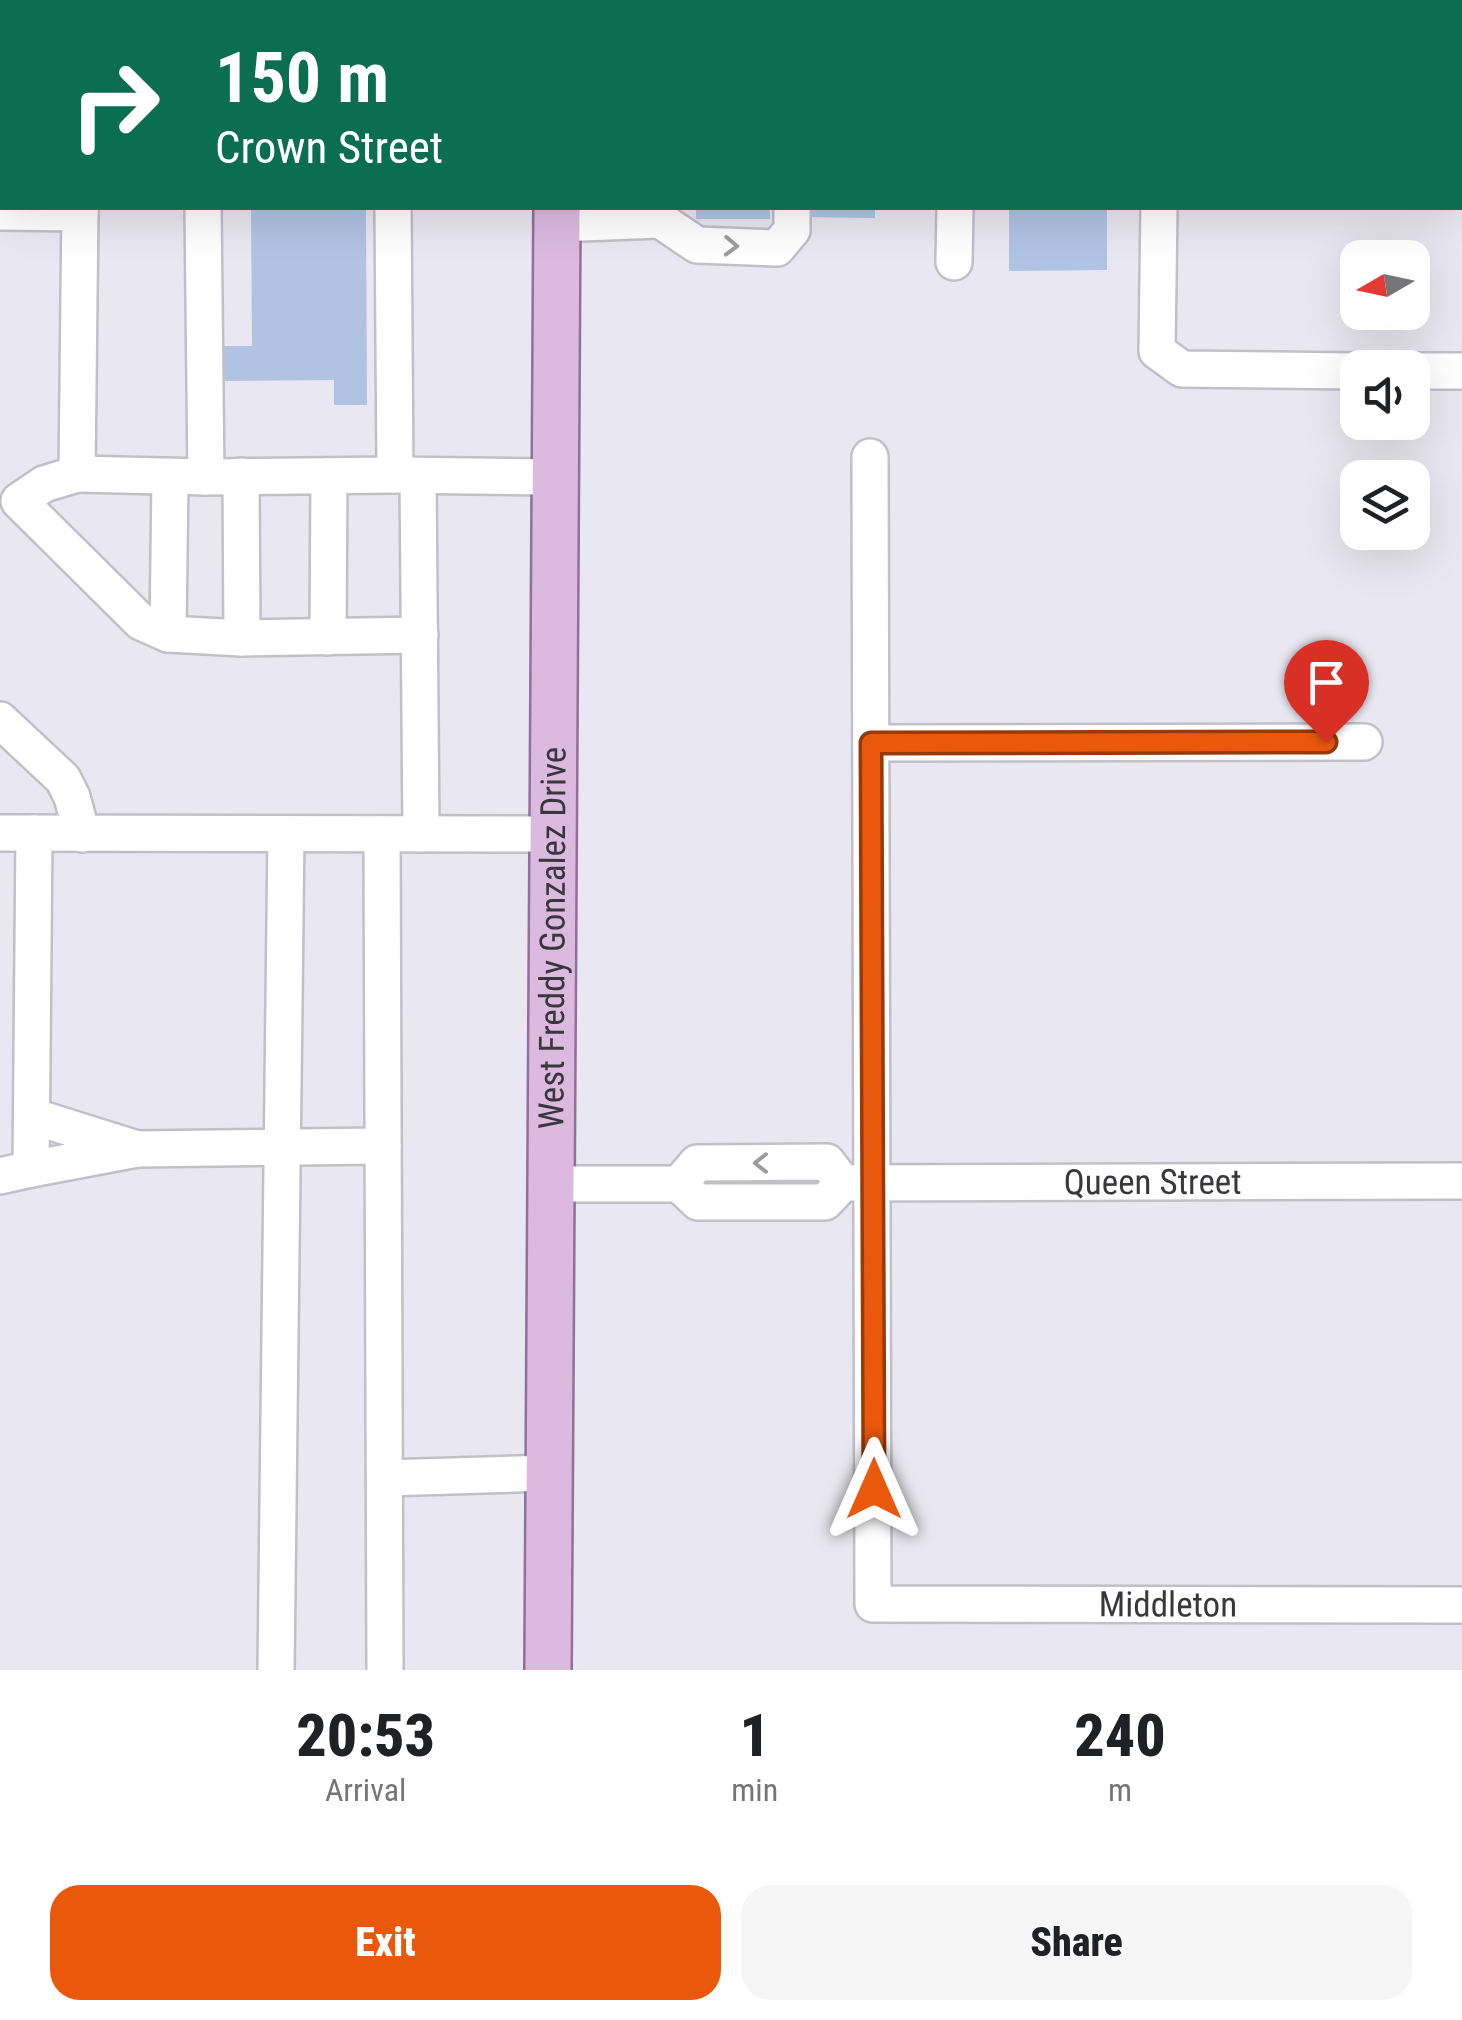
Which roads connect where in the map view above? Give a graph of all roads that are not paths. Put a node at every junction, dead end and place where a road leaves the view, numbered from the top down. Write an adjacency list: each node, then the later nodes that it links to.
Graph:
1 (80, 210): 7 (street); 15 (street)
2 (203, 210): 19 (street)
3 (392, 210): 16 (street)
4 (792, 210): 8 (street, one-way to 4)
5 (954, 210): 10 (street)
6 (1159, 210): 11 (street)
7 (0, 212)
8 (660, 214): 9 (street)
9 (557, 216): 20 (main road, West Freddy Gonzalez Drive)
10 (954, 262)
11 (1340, 371)
12 (1430, 371): 13 (street)
13 (1462, 372)
14 (870, 457): 28 (street)
15 (77, 474): 18 (street); 21 (street)
16 (407, 475): 17 (street); 20 (street); 23 (street)
17 (328, 476): 19 (street); 24 (street)
18 (170, 477): 19 (street); 22 (street)
19 (223, 477): 25 (street)
20 (554, 477): 34 (main road, West Freddy Gonzalez Drive)
21 (10, 512): 22 (street)
22 (168, 634): 25 (street)
23 (420, 635): 24 (street); 33 (street)
24 (328, 637): 25 (street)
25 (242, 638)
26 (0, 720): 30 (street)
27 (1364, 742): 28 (street)
28 (871, 743): 41 (street)
29 (17, 833): 30 (street); 35 (street)
30 (82, 834): 31 (street)
31 (286, 834): 32 (street); 37 (street)
32 (382, 834): 33 (street); 36 (street)
33 (422, 834): 34 (street)
34 (552, 834): 42 (main road, West Freddy Gonzalez Drive)
35 (32, 1116): 38 (street); 39 (street)
36 (383, 1146): 37 (street); 44 (street)
37 (282, 1148): 38 (street); 46 (street)
38 (136, 1149): 39 (street)
39 (16, 1172)
40 (1462, 1181): 41 (street, Queen Street)
41 (858, 1183): 42 (street, Queen Street); 45 (street, Middleton)
42 (550, 1184): 43 (main road, West Freddy Gonzalez Drive)
43 (548, 1473): 44 (street); 48 (main road, West Freddy Gonzalez Drive)
44 (384, 1478): 47 (street)
45 (1462, 1604)
46 (276, 1670)
47 (386, 1670)
48 (548, 1670)

